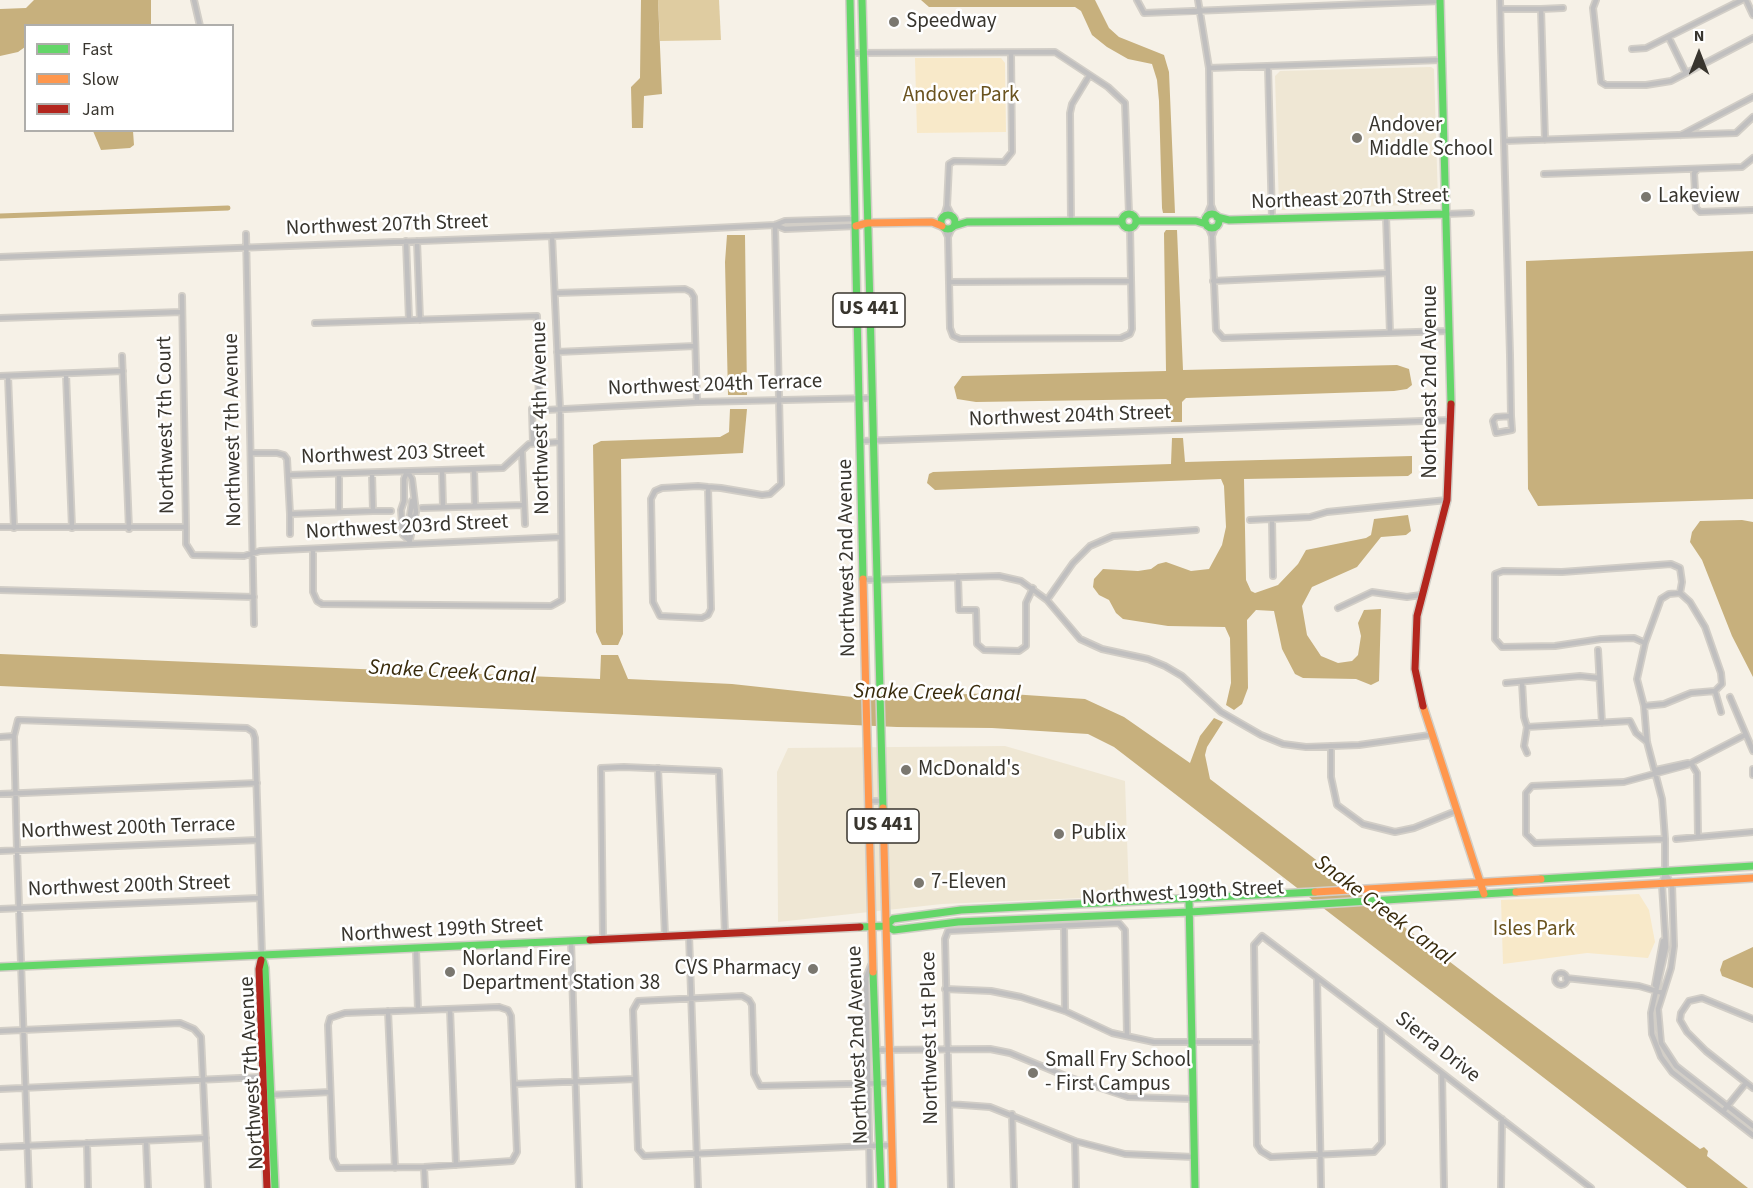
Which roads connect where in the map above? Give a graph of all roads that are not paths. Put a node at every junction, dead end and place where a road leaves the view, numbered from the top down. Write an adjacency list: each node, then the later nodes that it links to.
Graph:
1 (194, 0): 15 (street)
2 (850, 0): 21 (main road, Northwest 2nd Avenue / US 441)
3 (861, 0): 19 (main road, Northwest 2nd Avenue / US 441)
4 (1137, 0): 13 (street)
5 (1198, 0): 13 (street)
6 (1500, 0): 11 (street)
7 (1596, 0): 25 (street)
8 (1744, 0): 14 (street); 16 (street)
9 (1440, 1): 13 (street); 22 (main road, Northeast 2nd Avenue)
10 (1563, 8): 12 (street)
11 (1501, 9): 12 (street); 31 (street)
12 (1541, 9): 30 (street)
13 (1200, 11): 24 (street)
14 (1753, 15)
15 (200, 24)
16 (1669, 38): 18 (street); 25 (street)
17 (1753, 38): 25 (street)
18 (1632, 49)
19 (863, 53): 20 (street); 21 (street); 48 (main road, Northwest 2nd Avenue / US 441)
20 (1011, 53): 26 (street); 41 (street)
21 (851, 54): 47 (main road, Northwest 2nd Avenue / US 441)
22 (1441, 60): 23 (street); 38 (main road, Northeast 2nd Avenue)
23 (1268, 66): 24 (street); 40 (street)
24 (1209, 68): 45 (street)
25 (1686, 73)
26 (1089, 76): 37 (street); 42 (street)
27 (1753, 97): 29 (street)
28 (1753, 117): 29 (street)
29 (1681, 135): 30 (street)
30 (1545, 140): 31 (street)
31 (1504, 141): 89 (street)
32 (1753, 159): 33 (street)
33 (1698, 168): 34 (street); 35 (street)
34 (1544, 174)
35 (1753, 210)
36 (1472, 213): 38 (street, Northeast 207th Street)
37 (1129, 214): 43 (main road); 44 (main road)
38 (1446, 214): 39 (main road, Northeast 207th Street); 74 (main road, Northeast 2nd Avenue)
39 (1386, 216): 40 (main road, Northeast 207th Street); 59 (street)
40 (1272, 219): 45 (main road, Northeast 207th Street)
41 (950, 220): 42 (main road, Northwest 207th Street); 46 (main road, Northwest 207th Street); 50 (main road); 54 (street)
42 (1071, 221): 43 (main road, Northwest 207th Street)
43 (1122, 221): 51 (main road)
44 (1136, 221): 45 (main road); 51 (main road)
45 (1212, 221): 61 (street)
46 (932, 222): 48 (main road, Northwest 207th Street); 50 (main road, Northwest 207th Street)
47 (855, 223): 48 (main road, Northwest 207th Street); 49 (street, Northwest 207th Street); 83 (main road, Northwest 2nd Avenue / US 441)
48 (867, 223): 84 (main road, Northwest 2nd Avenue / US 441)
49 (775, 225): 53 (street, Northwest 207th Street); 85 (street)
50 (943, 227): 54 (street)
51 (1130, 228): 60 (street)
52 (246, 234): 57 (street, Northwest 7th Avenue)
53 (552, 236): 56 (street, Northwest 207th Street); 65 (street, Northwest 4th Avenue)
54 (948, 237): 62 (street)
55 (406, 241): 56 (street, Northwest 207th Street); 57 (street, Northwest 207th Street); 63 (street)
56 (417, 241): 64 (street)
57 (246, 247): 58 (street, Northwest 207th Street); 96 (street, Northwest 7th Avenue)
58 (0, 257)
59 (1388, 273): 61 (street); 75 (street)
60 (1131, 281): 62 (street); 62 (street)
61 (1213, 281): 75 (street)
62 (950, 282)
63 (408, 286): 64 (street); 67 (street)
64 (419, 286): 68 (street)
65 (556, 293): 76 (street); 77 (street, Northwest 4th Avenue)
66 (182, 296): 69 (street, Northwest 7th Court)
67 (408, 298): 68 (street); 71 (street)
68 (419, 298): 72 (street)
69 (182, 312): 70 (street); 119 (street, Northwest 7th Court)
70 (0, 318)
71 (409, 320): 72 (street); 73 (street)
72 (420, 320): 88 (street, Northwest 204th Terrace)
73 (315, 323)
74 (1449, 331): 75 (street); 90 (main road, Northeast 2nd Avenue)
75 (1390, 333)
76 (695, 346): 77 (street); 86 (street)
77 (557, 352): 88 (street, Northwest 4th Avenue)
78 (122, 356): 79 (street)
79 (123, 371): 80 (street); 122 (street)
80 (66, 374): 82 (street); 121 (street)
81 (0, 376): 82 (street)
82 (8, 376): 120 (street)
83 (860, 398): 84 (street, Northwest 204th Terrace); 85 (street, Northwest 204th Terrace); 91 (main road, Northwest 2nd Avenue / US 441)
84 (872, 398): 92 (main road, Northwest 2nd Avenue / US 441)
85 (780, 400): 86 (street, Northwest 204th Terrace); 103 (street)
86 (697, 402): 88 (street, Northwest 204th Terrace)
87 (532, 409): 94 (street)
88 (560, 409): 93 (street, Northwest 4th Avenue)
89 (1511, 416): 89 (street)
90 (1451, 420): 92 (street, Northwest 204th Street); 104 (main road, Northeast 2nd Avenue)
91 (861, 441): 92 (street, Northwest 204th Street); 133 (main road, Northwest 2nd Avenue / US 441)
92 (873, 441): 132 (main road, Northwest 2nd Avenue / US 441)
93 (560, 442): 94 (street); 125 (street, Northwest 4th Avenue)
94 (533, 443): 95 (street, Northwest 203 Street)
95 (522, 452): 97 (street, Northwest 203 Street); 107 (street)
96 (251, 453): 102 (street); 129 (street, Northwest 7th Avenue)
97 (474, 469): 98 (street, Northwest 203 Street); 108 (street)
98 (441, 470): 99 (street, Northwest 203 Street); 109 (street)
99 (408, 472): 100 (street, Northwest 203 Street); 105 (street); 106 (street)
100 (372, 473): 101 (street, Northwest 203 Street); 111 (street)
101 (339, 474): 102 (street, Northwest 203 Street); 113 (street)
102 (289, 475): 114 (street)
103 (708, 487): 103 (street)
104 (1448, 500): 115 (street); 137 (main road, Northeast 2nd Avenue)
105 (404, 501): 106 (street); 126 (street)
106 (412, 501): 126 (street)
107 (524, 505): 108 (street); 117 (street)
108 (475, 506): 109 (street)
109 (443, 507): 110 (street)
110 (422, 508)
111 (372, 511): 112 (street); 113 (street)
112 (391, 511)
113 (339, 512): 114 (street)
114 (290, 514): 124 (street)
115 (1272, 519): 116 (street); 130 (street)
116 (1250, 520)
117 (525, 524)
118 (0, 527): 120 (street)
119 (186, 527): 122 (street); 128 (street, Northwest 7th Court)
120 (14, 528): 121 (street)
121 (72, 528): 122 (street)
122 (129, 529)
123 (1196, 530): 139 (street)
124 (290, 534)
125 (561, 537): 126 (street, Northwest 203rd Street); 127 (street, Northwest 4th Avenue)
126 (409, 542): 127 (street, Northwest 203rd Street)
127 (313, 549): 129 (street, Northwest 203rd Street)
128 (190, 552): 129 (street, Northwest 203rd Street)
129 (253, 552): 138 (street, Northwest 7th Avenue)
130 (1273, 576)
131 (958, 577): 132 (street); 134 (street); 134 (street)
132 (876, 579): 133 (street); 144 (main road, Northwest 2nd Avenue / US 441)
133 (865, 580): 143 (main road, Northwest 2nd Avenue / US 441)
134 (1033, 588): 139 (street)
135 (0, 590): 138 (street)
136 (1680, 593): 142 (street); 142 (street); 149 (street)
137 (1421, 595): 140 (street); 155 (main road, Northeast 2nd Avenue)
138 (254, 597): 141 (street, Northwest 7th Avenue)
139 (1047, 600): 160 (street)
140 (1338, 608)
141 (254, 624)
142 (1645, 643): 151 (street)
143 (867, 649): 144 (street); 171 (main road, Northwest 2nd Avenue / US 441)
144 (878, 649): 172 (main road, Northwest 2nd Avenue / US 441)
145 (1598, 650): 146 (street)
146 (1599, 678): 147 (street); 153 (street)
147 (1522, 682): 148 (street); 154 (street)
148 (1506, 683)
149 (1715, 691): 151 (street); 152 (street)
150 (1730, 697): 156 (street)
151 (1644, 706): 159 (street)
152 (1720, 712)
153 (1602, 723): 154 (street); 159 (street)
154 (1527, 727): 162 (street)
155 (1430, 735): 160 (street); 173 (main road, Northeast 2nd Avenue)
156 (1745, 735): 161 (street); 163 (street)
157 (14, 736): 158 (street); 168 (street, Northwest 7th Avenue); 169 (street)
158 (0, 737)
159 (1647, 742): 166 (street)
160 (1331, 746): 173 (street)
161 (1753, 751)
162 (1527, 753)
163 (1691, 763): 166 (street); 175 (street)
164 (658, 768): 196 (street); 198 (street); 199 (street)
165 (1753, 769): 167 (street)
166 (1656, 771): 176 (street); 176 (street)
167 (1753, 775)
168 (257, 783): 169 (street); 178 (street, Northwest 7th Avenue)
169 (15, 793): 170 (street); 179 (street)
170 (0, 794)
171 (870, 801): 172 (street); 194 (main road, Northwest 2nd Avenue / US 441)
172 (882, 801): 193 (main road, Northwest 2nd Avenue / US 441)
173 (1456, 811): 184 (main road, Northeast 2nd Avenue)
174 (1753, 832): 175 (street)
175 (1698, 836): 177 (street)
176 (1665, 839): 182 (street)
177 (1676, 839)
178 (258, 840): 179 (street, Northwest 200th Terrace); 188 (street, Northwest 7th Avenue)
179 (16, 850): 180 (street, Northwest 200th Terrace); 190 (street)
180 (0, 851)
181 (1753, 866): 182 (main road, Northwest 199th Street)
182 (1665, 873): 184 (main road, Northwest 199th Street); 185 (street); 186 (street)
183 (1753, 878): 186 (main road, Northwest 199th Street)
184 (1481, 882): 187 (main road, Northeast 2nd Avenue); 189 (main road, Northwest 199th Street)
185 (1662, 885): 186 (main road, Northwest 199th Street); 187 (main road, Northwest 199th Street); 209 (street)
186 (1672, 885): 210 (street)
187 (1484, 894): 192 (main road, Northwest 199th Street)
188 (259, 898): 190 (street, Northwest 200th Street); 202 (street, Northwest 7th Avenue)
189 (1189, 900): 192 (main road); 193 (main road, Northwest 199th Street)
190 (19, 908): 191 (street, Northwest 200th Street); 204 (street)
191 (0, 909)
192 (1190, 912): 193 (main road, Northwest 199th Street); 221 (main road)
193 (886, 926): 194 (main road, Northwest 199th Street); 224 (main road, Northwest 2nd Avenue / US 441)
194 (871, 927): 196 (main road, Northwest 199th Street); 203 (main road, Northwest 2nd Avenue / US 441)
195 (1064, 927): 208 (street, Northwest 1st Place); 215 (street); 220 (street)
196 (725, 934): 197 (main road, Northwest 199th Street)
197 (689, 935): 198 (main road, Northwest 199th Street); 211 (street)
198 (665, 936): 199 (main road, Northwest 199th Street)
199 (603, 939): 200 (main road, Northwest 199th Street)
200 (571, 941): 201 (main road, Northwest 199th Street); 230 (street)
201 (417, 950): 202 (main road, Northwest 199th Street); 213 (street)
202 (262, 957): 204 (main road, Northwest 199th Street); 227 (main road, Northwest 7th Avenue); 240 (main road, Northwest 7th Avenue)
203 (873, 959): 225 (main road, Northwest 2nd Avenue / US 441); 231 (street)
204 (20, 966): 205 (main road, Northwest 199th Street); 218 (street)
205 (0, 967)
206 (1317, 977): 217 (street, Sierra Drive); 222 (street, Sierra Drive); 259 (street)
207 (1566, 978): 209 (street)
208 (945, 989): 215 (street); 223 (street, Northwest 1st Place)
209 (1654, 990): 210 (street); 244 (street)
210 (1663, 993): 243 (street)
211 (692, 997): 229 (street); 231 (street); 258 (street)
212 (450, 1009): 213 (street); 235 (street); 261 (street)
213 (418, 1010): 214 (street)
214 (388, 1011): 239 (street); 263 (street)
215 (1065, 1011): 220 (street)
216 (1753, 1019): 234 (street)
217 (1381, 1026): 226 (street, Sierra Drive); 259 (street)
218 (22, 1030): 219 (street); 228 (street); 236 (street)
219 (0, 1031)
220 (1127, 1036): 221 (street)
221 (1192, 1042): 222 (street); 241 (main road)
222 (1256, 1042): 259 (street)
223 (947, 1047): 224 (street); 241 (street); 242 (street, Northwest 1st Place)
224 (889, 1049): 225 (street); 233 (main road, Northwest 2nd Avenue / US 441)
225 (876, 1050): 232 (main road, Northwest 2nd Avenue / US 441)
226 (1442, 1074): 246 (street, Sierra Drive); 281 (street)
227 (262, 1077): 228 (street); 268 (main road, Northwest 7th Avenue)
228 (204, 1078): 236 (street); 249 (street)
229 (635, 1079): 230 (street); 258 (street)
230 (576, 1081): 235 (street); 271 (street)
231 (867, 1083): 232 (street); 256 (street)
232 (878, 1083): 233 (street); 257 (main road, Northwest 2nd Avenue / US 441)
233 (890, 1083): 253 (main road, Northwest 2nd Avenue / US 441)
234 (1746, 1083): 237 (street); 243 (street)
235 (514, 1084): 261 (street)
236 (24, 1088): 238 (street); 254 (street)
237 (1753, 1088)
238 (0, 1089)
239 (330, 1092): 240 (street); 263 (street)
240 (270, 1095): 269 (main road, Northwest 7th Avenue)
241 (1193, 1099): 260 (main road)
242 (949, 1104): 245 (street); 276 (street, Northwest 1st Place)
243 (1727, 1107): 244 (street); 247 (street)
244 (1723, 1112): 248 (street)
245 (1012, 1114): 251 (street); 277 (street)
246 (1502, 1119): 282 (street); 283 (street, Sierra Drive)
247 (1753, 1126)
248 (1753, 1135)
249 (206, 1138): 250 (street); 267 (street)
250 (146, 1141): 252 (street); 266 (street)
251 (1076, 1141): 260 (street); 278 (street)
252 (87, 1143): 254 (street); 265 (street)
253 (892, 1145): 257 (street); 275 (main road, Northwest 2nd Avenue / US 441)
254 (27, 1146): 255 (street); 264 (street)
255 (0, 1147)
256 (869, 1147): 257 (street); 258 (street); 273 (street)
257 (880, 1147): 274 (main road, Northwest 2nd Avenue / US 441)
258 (697, 1154): 272 (street)
259 (1320, 1156): 280 (street)
260 (1194, 1157): 279 (main road)
261 (456, 1165): 262 (street)
262 (424, 1167): 263 (street); 270 (street)
263 (395, 1168)
264 (29, 1188)
265 (88, 1188)
266 (148, 1188)
267 (208, 1188)
268 (267, 1188)
269 (275, 1188)
270 (425, 1188)
271 (579, 1188)
272 (698, 1188)
273 (870, 1188)
274 (881, 1188)
275 (893, 1188)
276 (951, 1188)
277 (1014, 1188)
278 (1076, 1188)
279 (1195, 1188)
280 (1321, 1188)
281 (1444, 1188)
282 (1501, 1188)
283 (1592, 1188)

